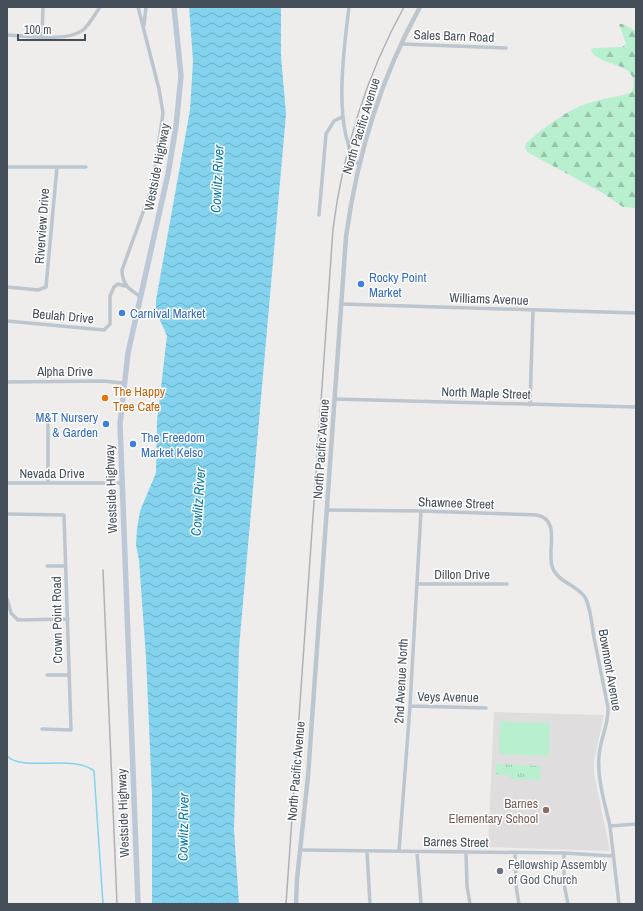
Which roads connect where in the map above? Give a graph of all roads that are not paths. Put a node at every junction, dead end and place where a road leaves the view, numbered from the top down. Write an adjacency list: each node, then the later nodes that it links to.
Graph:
1 (43, 7): 10 (street)
2 (100, 7): 10 (street)
3 (138, 7): 8 (street)
4 (146, 7): 8 (street)
5 (174, 7): 21 (main road, Westside Highway)
6 (349, 7): 13 (street)
7 (420, 7): 11 (street, North Pacific Avenue)
8 (143, 28): 19 (street)
9 (7, 35): 10 (street)
10 (42, 36)
11 (401, 44): 12 (street, Sales Barn Road); 14 (street, North Pacific Avenue)
12 (506, 48)
13 (342, 117): 14 (street); 18 (street)
14 (358, 164): 22 (street, North Pacific Avenue)
15 (7, 167): 16 (street)
16 (57, 167): 17 (street); 20 (street, Riverview Drive)
17 (86, 167)
18 (319, 215)
19 (126, 286): 21 (street); 25 (street, Beulah Drive)
20 (7, 287)
21 (141, 297): 27 (main road, Westside Highway)
22 (342, 304): 23 (street, Williams Avenue); 28 (street, North Pacific Avenue)
23 (533, 310): 24 (street, Williams Avenue); 29 (street)
24 (636, 313)
25 (7, 321)
26 (7, 382): 27 (street, Alpha Drive)
27 (123, 383): 34 (main road, Westside Highway)
28 (336, 399): 29 (street, North Maple Street); 35 (street, North Pacific Avenue)
29 (530, 405): 30 (street, North Maple Street)
30 (636, 407)
31 (48, 419): 33 (street)
32 (7, 483): 33 (street, Nevada Drive)
33 (48, 483): 34 (street, Nevada Drive)
34 (121, 484): 60 (main road, Westside Highway)
35 (327, 510): 36 (street, Shawnee Street); 52 (street, North Pacific Avenue)
36 (421, 511): 38 (street, Shawnee Street); 41 (street, 2nd Avenue North)
37 (7, 514): 40 (street, Crown Point Road)
38 (551, 555): 51 (street, Bowmont Avenue)
39 (47, 566): 40 (street, Crown Point Road)
40 (66, 566): 44 (street, Crown Point Road)
41 (417, 584): 42 (street, Dillon Drive); 47 (street, 2nd Avenue North)
42 (507, 584)
43 (7, 599): 44 (street)
44 (68, 619): 46 (street, Crown Point Road)
45 (47, 675): 46 (street, Crown Point Road)
46 (68, 675): 49 (street, Crown Point Road)
47 (410, 706): 48 (street, Veys Avenue); 54 (street, 2nd Avenue North)
48 (486, 708)
49 (42, 729)
50 (636, 824): 51 (street)
51 (610, 826): 59 (street, Bowmont Avenue)
52 (300, 850): 53 (street, Barnes Street); 61 (street, North Pacific Avenue)
53 (367, 851): 54 (street, Barnes Street); 62 (street)
54 (399, 851): 55 (street, Barnes Street)
55 (418, 852): 56 (street, Barnes Street); 63 (street)
56 (466, 853): 58 (street, Barnes Street); 64 (street)
57 (564, 853): 58 (street, Barnes Street); 59 (street, Barnes Street); 66 (street)
58 (515, 854): 65 (street)
59 (612, 856): 67 (street)
60 (138, 904)
61 (296, 904)
62 (370, 904)
63 (421, 904)
64 (470, 904)
65 (519, 904)
66 (568, 904)
67 (619, 904)

